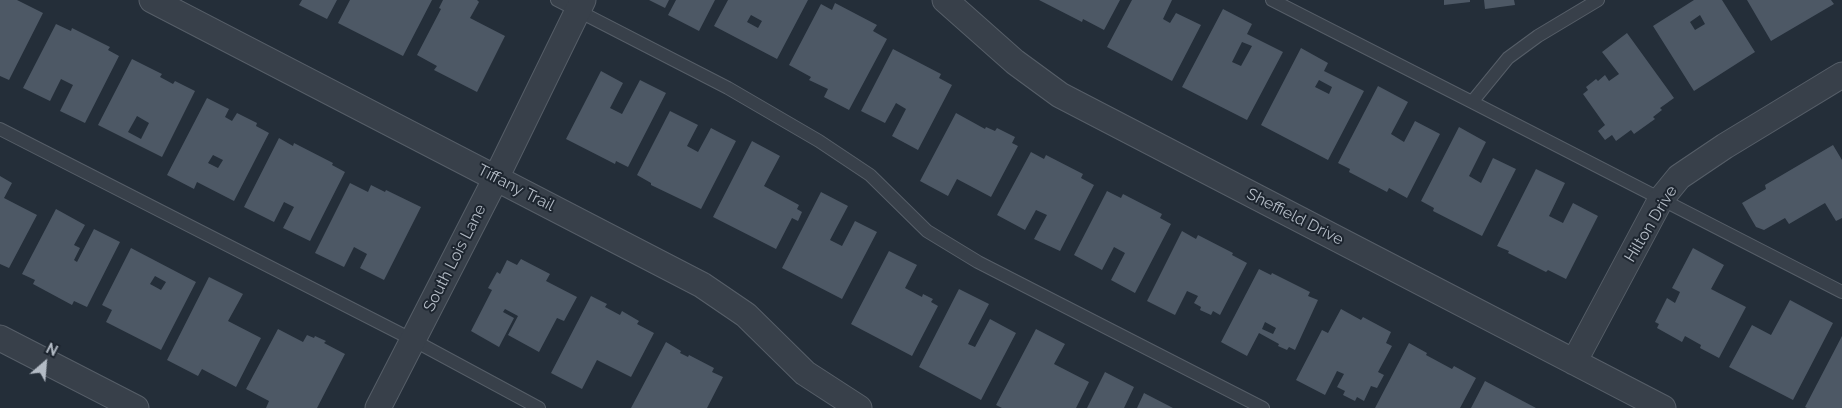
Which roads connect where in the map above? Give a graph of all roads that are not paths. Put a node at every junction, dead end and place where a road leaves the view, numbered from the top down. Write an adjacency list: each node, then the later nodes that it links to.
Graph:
1 (152, 0): 9 (street, Tiffany Trail)
2 (945, 0): 14 (street, Sheffield Drive)
3 (1272, 0): 7 (lane)
4 (1598, 0): 7 (lane)
5 (573, 4): 9 (street, South Lois Lane); 19 (lane)
6 (1842, 75): 10 (street, Hilton Drive)
7 (1472, 102): 10 (lane)
8 (0, 129): 13 (lane)
9 (496, 178): 13 (street, South Lois Lane); 18 (street, Tiffany Trail)
10 (1662, 199): 11 (lane); 14 (street, Hilton Drive)
11 (1840, 289)
12 (0, 338): 15 (street)
13 (413, 340): 16 (street, South Lois Lane); 17 (lane)
14 (1574, 362): 20 (street, Sheffield Drive)
15 (136, 408)
16 (378, 408)
17 (539, 408)
18 (859, 408)
19 (1263, 408)
20 (1663, 408)

